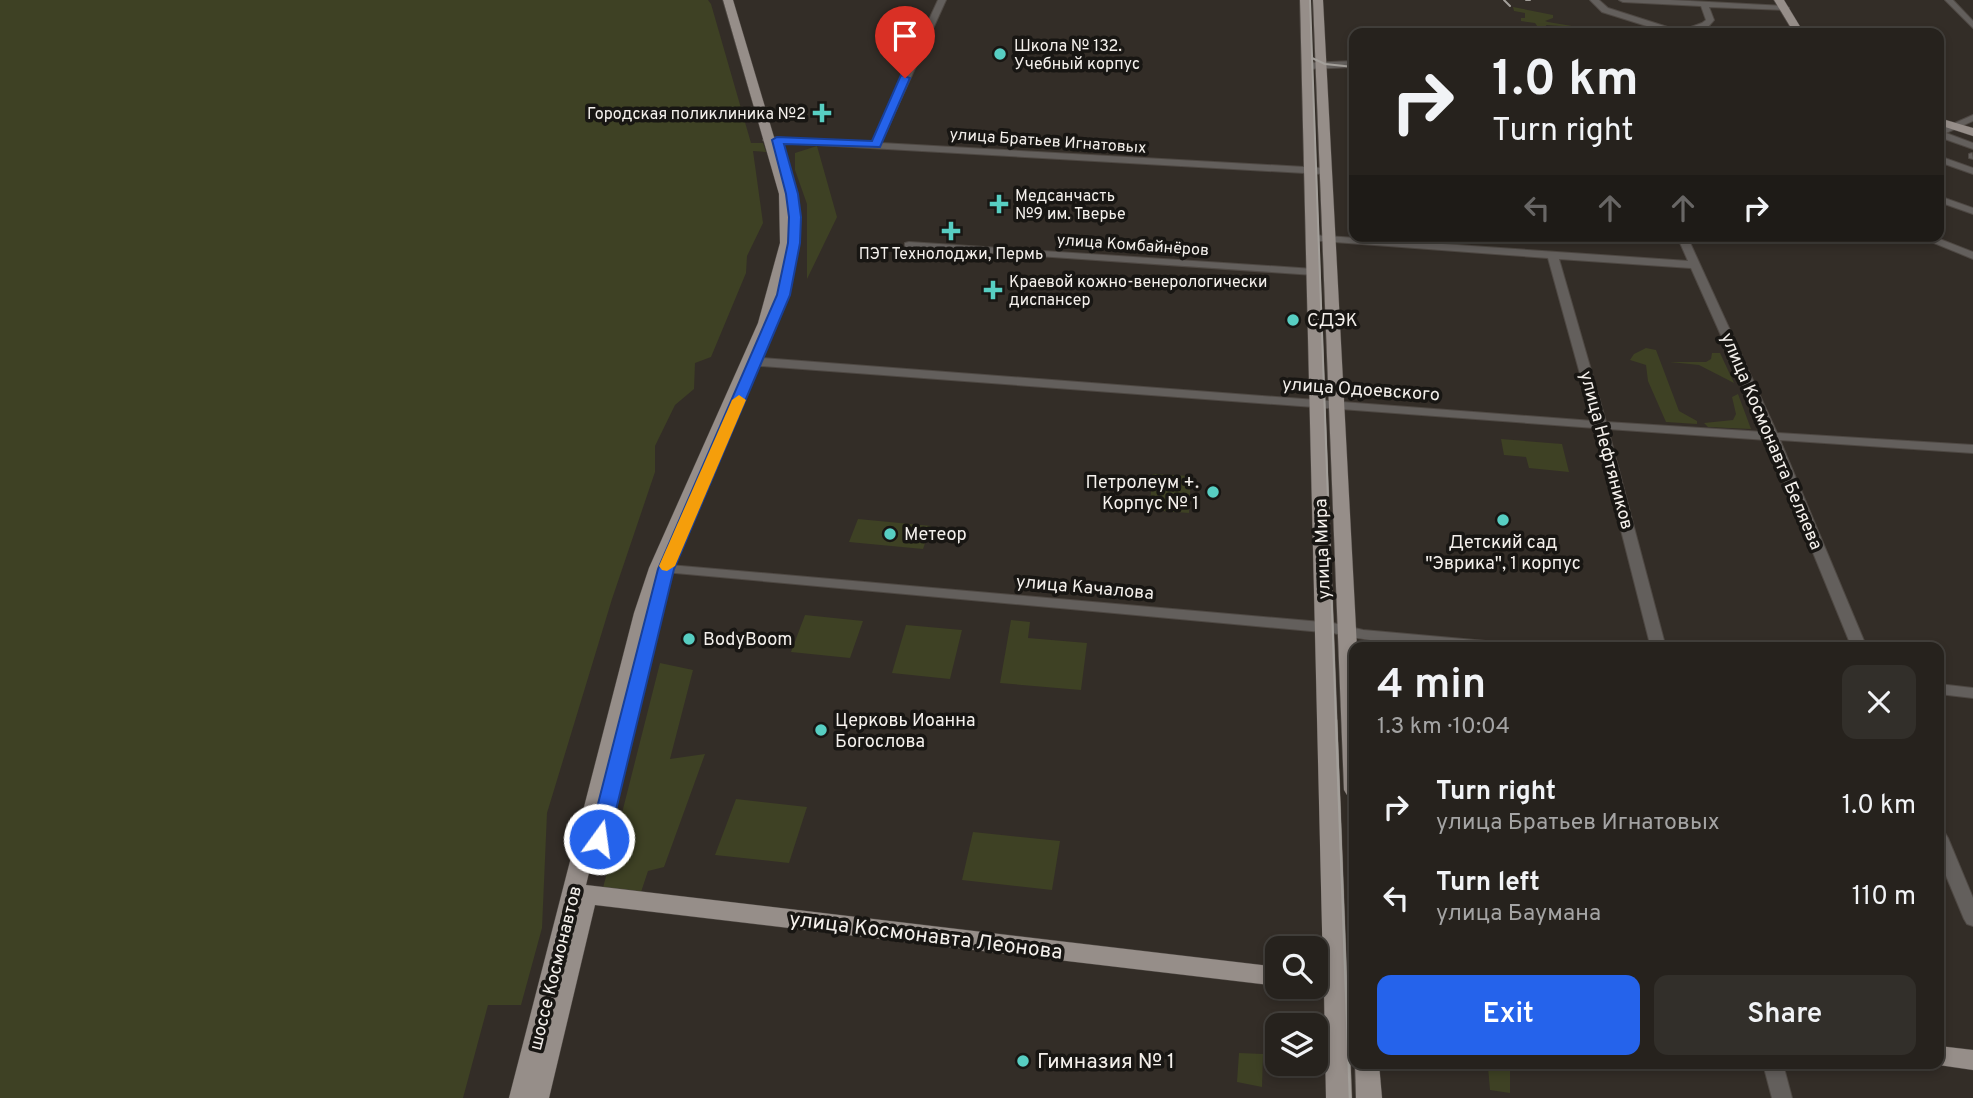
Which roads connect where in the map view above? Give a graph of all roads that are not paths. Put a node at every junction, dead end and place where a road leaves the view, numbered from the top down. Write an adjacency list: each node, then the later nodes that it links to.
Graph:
1 (728, 0): 24 (main road, шоссе Космонавтов)
2 (734, 0): 24 (main road, шоссе Космонавтов)
3 (942, 0): 25 (street)
4 (1305, 0): 17 (main road, улица Мира)
5 (1318, 0): 15 (main road, улица Мира)
6 (1594, 0): 12 (street)
7 (1623, 0): 9 (street)
8 (1949, 0): 11 (street)
9 (1704, 4): 10 (street); 13 (street)
10 (1782, 4): 14 (main road)
11 (1973, 26)
12 (1661, 28)
13 (1696, 28)
14 (1797, 28)
15 (1321, 64): 16 (street); 17 (street); 28 (main road, улица Мира)
16 (1349, 64)
17 (1307, 66): 28 (main road, улица Мира)
18 (1973, 118): 20 (street)
19 (1944, 123): 20 (main road)
20 (1954, 126): 21 (street); 22 (main road)
21 (1944, 131)
22 (1973, 132)
23 (1944, 136): 26 (street)
24 (773, 140): 25 (street, улица Братьев Игнатовых); 42 (main road, шоссе Космонавтов)
25 (876, 145): 28 (street, улица Братьев Игнатовых)
26 (1973, 146)
27 (1944, 161): 29 (street)
28 (1318, 171): 32 (main road, улица Мира)
29 (1973, 171)
30 (1944, 201): 31 (street)
31 (1973, 211)
32 (1321, 239): 33 (street); 41 (main road, улица Мира); 44 (main road, улица Мира)
33 (1349, 241)
34 (1367, 242): 38 (street)
35 (1685, 242): 40 (street, улица Космонавта Беляева)
36 (1937, 242): 39 (street)
37 (909, 245): 41 (street, улица Комбайнёров)
38 (1552, 254): 40 (street); 45 (street, улица Нефтяников)
39 (1973, 256)
40 (1695, 265): 46 (street, улица Космонавта Беляева)
41 (1314, 272): 43 (main road, улица Мира)
42 (752, 361): 43 (street, улица Одоевского); 48 (main road, шоссе Космонавтов)
43 (1318, 403): 44 (street, улица Одоевского); 49 (main road, улица Мира)
44 (1336, 405): 45 (street, улица Одоевского); 49 (main road, улица Мира)
45 (1600, 425): 46 (street, улица Одоевского); 51 (street, улица Нефтяников)
46 (1772, 436): 47 (street, улица Одоевского); 52 (street, улица Космонавта Беляева)
47 (1973, 449)
48 (662, 568): 49 (street, улица Качалова); 57 (main road, шоссе Космонавтов)
49 (1336, 629): 50 (street, улица Качалова); 55 (main road, улица Мира); 60 (main road, улица Мира)
50 (1441, 642)
51 (1657, 642)
52 (1858, 642)
53 (1944, 690): 54 (street)
54 (1973, 693)
55 (1349, 745)
56 (1944, 850): 58 (street)
57 (580, 894): 59 (main road, улица Космонавта Леонова); 65 (main road, шоссе Космонавтов); 66 (main road, шоссе Космонавтов)
58 (1973, 919)
59 (1265, 975)
60 (1335, 984): 67 (main road, улица Мира)
61 (1944, 1057): 62 (main road)
62 (1973, 1060)
63 (1367, 1069): 68 (main road)
64 (1774, 1069): 69 (street)
65 (522, 1098)
66 (536, 1098)
67 (1339, 1098)
68 (1369, 1098)
69 (1782, 1098)

